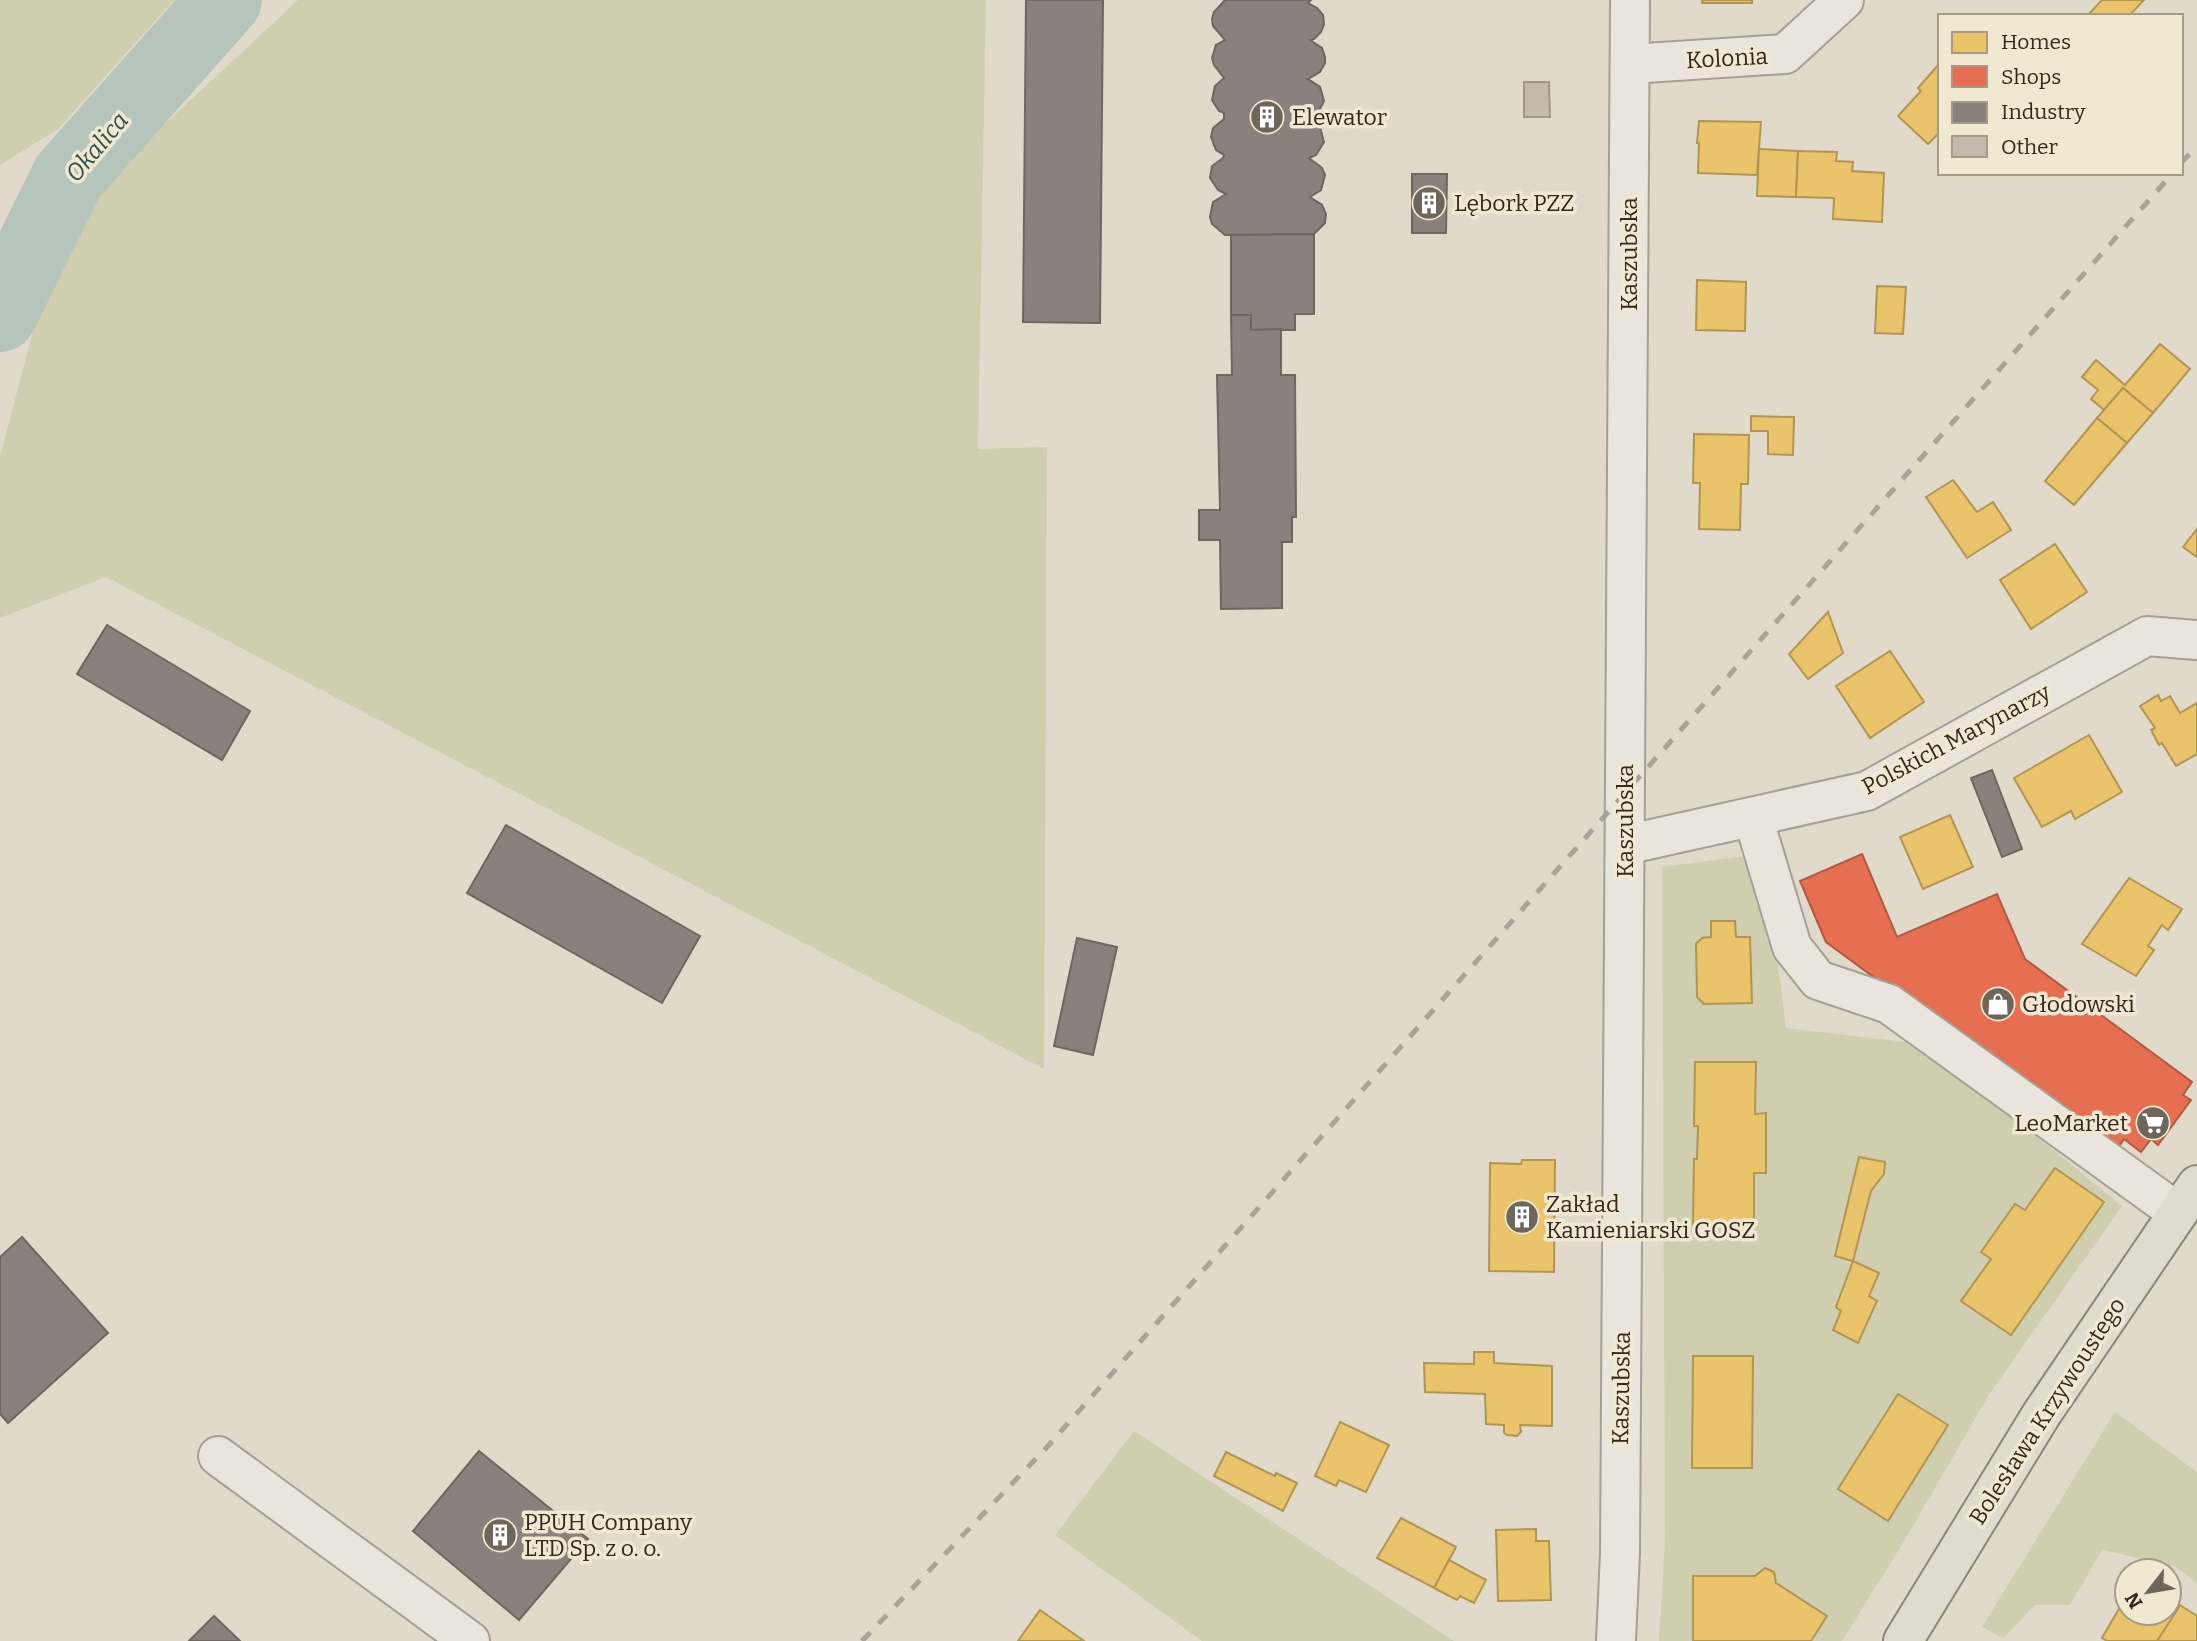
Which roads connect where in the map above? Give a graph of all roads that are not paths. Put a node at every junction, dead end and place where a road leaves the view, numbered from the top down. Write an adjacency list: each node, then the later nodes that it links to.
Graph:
1 (1630, 0): 3 (street, Kaszubska)
2 (1844, 0): 3 (street, Kolonia)
3 (1630, 64): 6 (street, Kaszubska)
4 (2197, 640): 5 (street, Polskich Marynarzy)
5 (1753, 817): 6 (street, Polskich Marynarzy); 7 (street)
6 (1625, 845): 10 (street, Kaszubska)
7 (2187, 1198): 11 (main road, Bolesława Krzywoustego)
8 (218, 1456): 9 (street)
9 (470, 1641)
10 (1616, 1641)
11 (1903, 1641)

